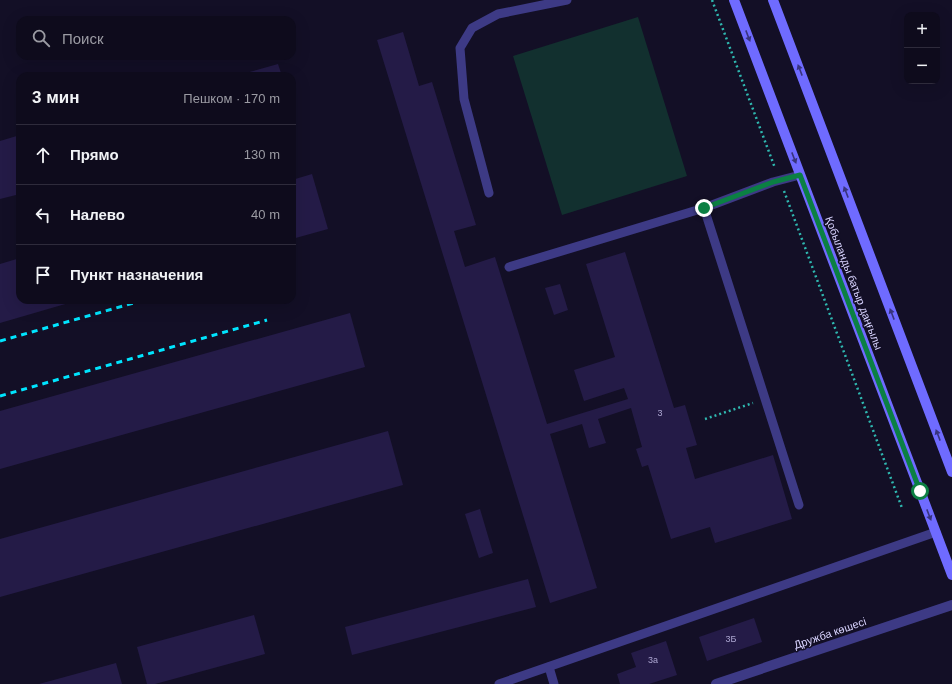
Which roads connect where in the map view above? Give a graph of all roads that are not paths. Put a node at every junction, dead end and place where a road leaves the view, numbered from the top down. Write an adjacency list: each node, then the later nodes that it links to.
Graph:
1 (567, 0): 5 (lane)
2 (734, 0): 4 (main road, Қобыланды батыр даңғылы, one-way to 4)
3 (774, 0): 8 (main road, one-way to 3)
4 (800, 175): 6 (lane); 10 (main road, Қобыланды батыр даңғылы, one-way to 10)
5 (488, 193)
6 (704, 208): 7 (lane); 9 (lane)
7 (509, 267)
8 (952, 472)
9 (800, 505)
10 (936, 532): 11 (main road, Қобыланды батыр даңғылы); 13 (lane)
11 (952, 575)
12 (952, 605): 16 (street, Дружба көшесі)
13 (549, 667): 14 (lane); 15 (lane)
14 (499, 684)
15 (554, 684)
16 (716, 684)

